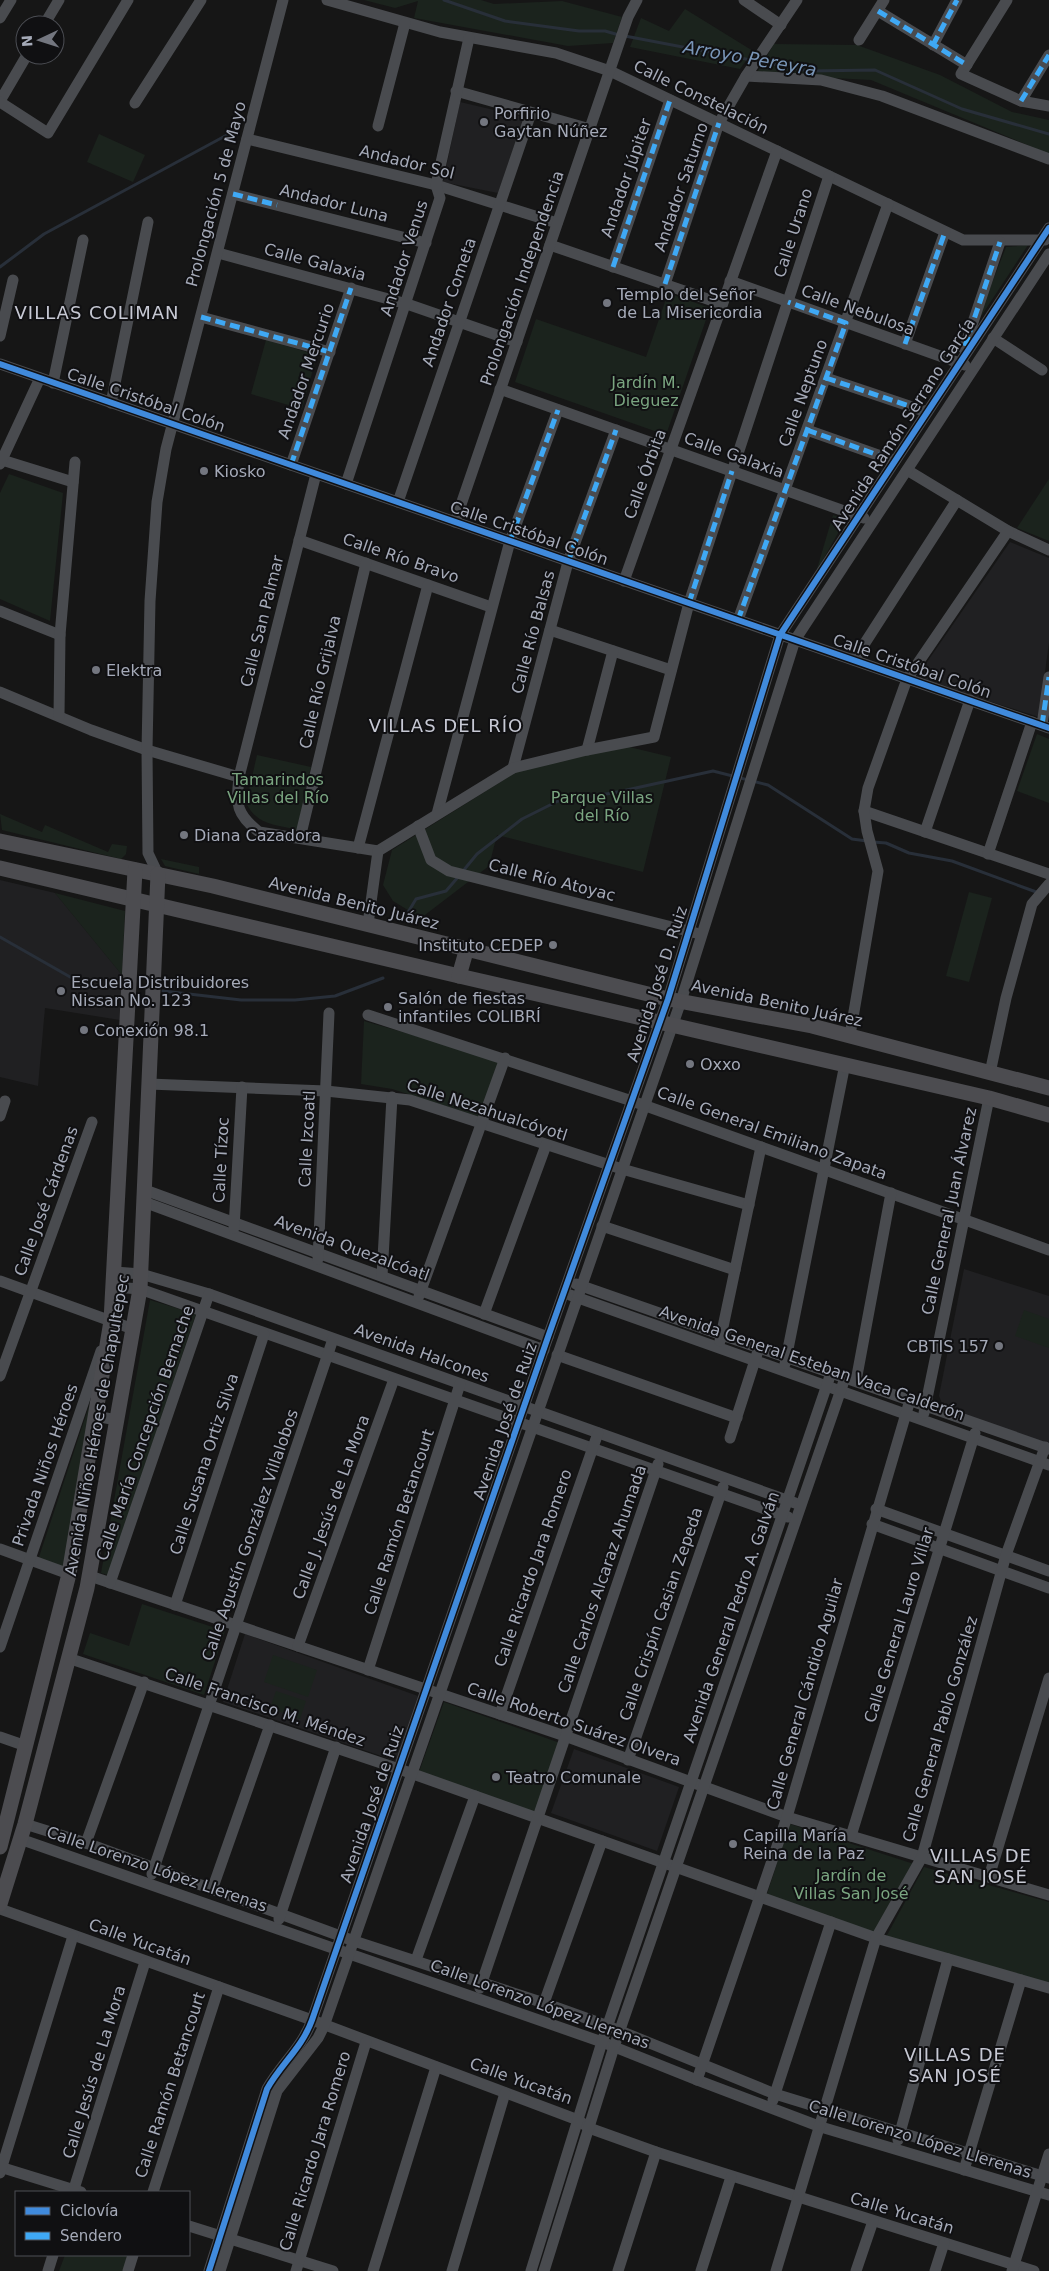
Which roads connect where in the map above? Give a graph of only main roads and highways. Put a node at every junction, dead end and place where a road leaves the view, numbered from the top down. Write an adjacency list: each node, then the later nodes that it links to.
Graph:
1 (0, 841): 3 (main road, Avenida Benito Juárez)
2 (0, 868): 5 (main road)
3 (135, 870): 4 (main road, Avenida Benito Juárez); 5 (main road, Avenida Niños Héroes de Chapultepec)
4 (158, 874): 6 (main road, Avenida Niños Héroes de Chapultepec); 7 (main road, Avenida Benito Juárez)
5 (133, 898): 6 (main road); 11 (main road, Avenida Niños Héroes de Chapultepec)
6 (157, 904): 8 (main road); 12 (main road, Avenida Niños Héroes de Chapultepec)
7 (467, 948): 8 (main road); 9 (main road, Avenida Benito Juárez)
8 (459, 976): 10 (main road)
9 (1049, 1088)
10 (1049, 1114)
11 (0, 1847)
12 (0, 1904)

